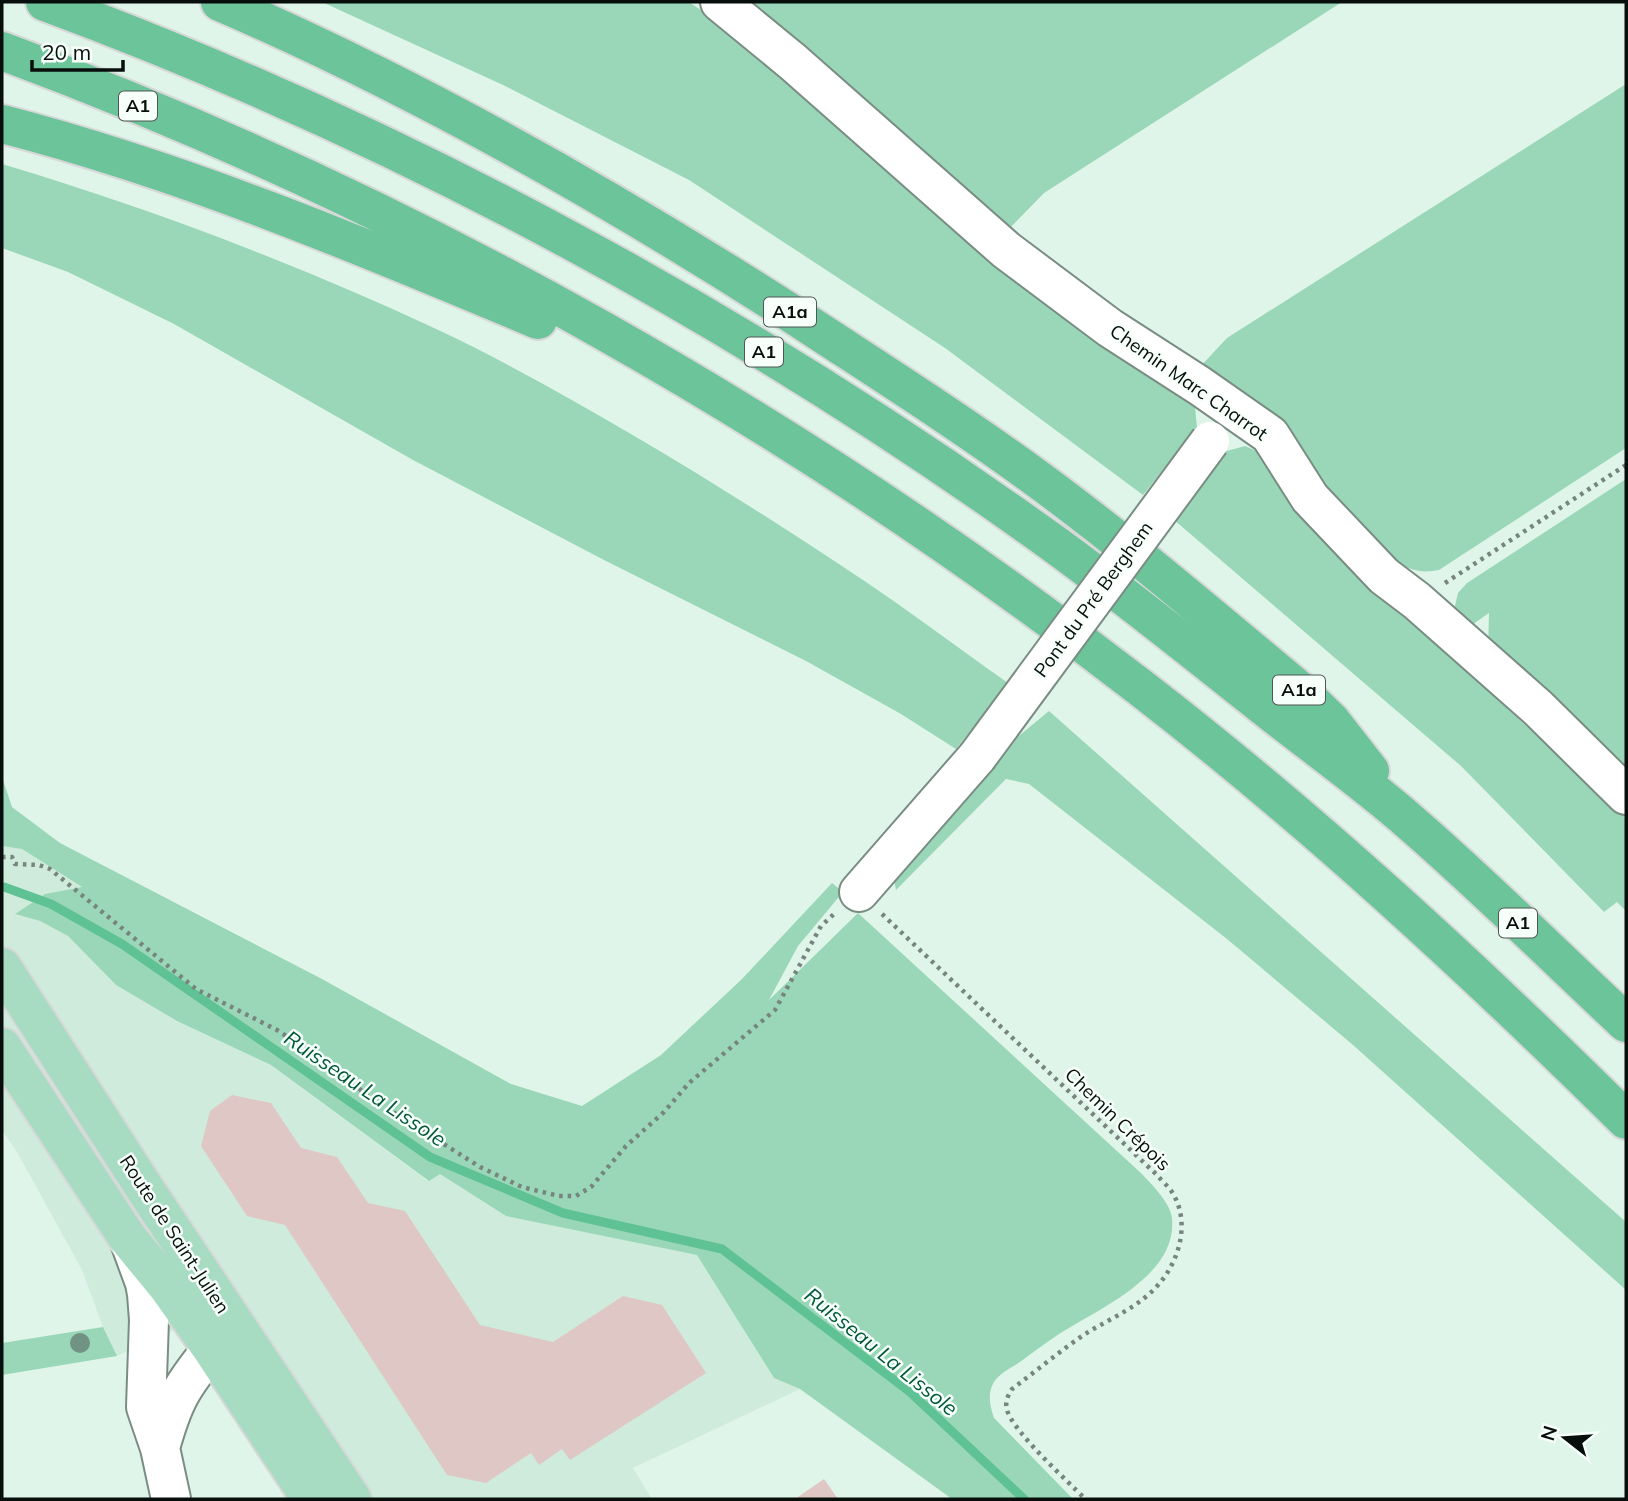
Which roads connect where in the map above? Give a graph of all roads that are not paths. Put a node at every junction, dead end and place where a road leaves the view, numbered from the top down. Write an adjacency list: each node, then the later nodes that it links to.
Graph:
1 (45, 2): 9 (highway, A1)
2 (220, 2): 9 (highway, A1a)
3 (720, 2): 7 (street, Chemin Marc Charrot)
4 (2, 51): 6 (highway, A1)
5 (2, 124): 6 (highway)
6 (708, 391): 14 (highway, A1)
7 (1234, 409): 8 (street, Chemin Marc Charrot); 10 (street, Pont du Pré Berghem, bridge)
8 (1626, 795)
9 (1410, 822): 12 (highway, A1)
10 (859, 892)
11 (2, 967): 16 (main road, Route de Saint-Julien)
12 (1626, 1023)
13 (2, 1047): 15 (main road, Route de Saint-Julien)
14 (1626, 1120)
15 (128, 1237): 16 (main road, Route de Saint-Julien); 17 (street)
16 (224, 1338): 17 (street); 19 (main road, Route de Saint-Julien); 20 (main road, Route de Saint-Julien)
17 (160, 1448): 18 (street)
18 (171, 1499)
19 (311, 1499)
20 (352, 1499)

